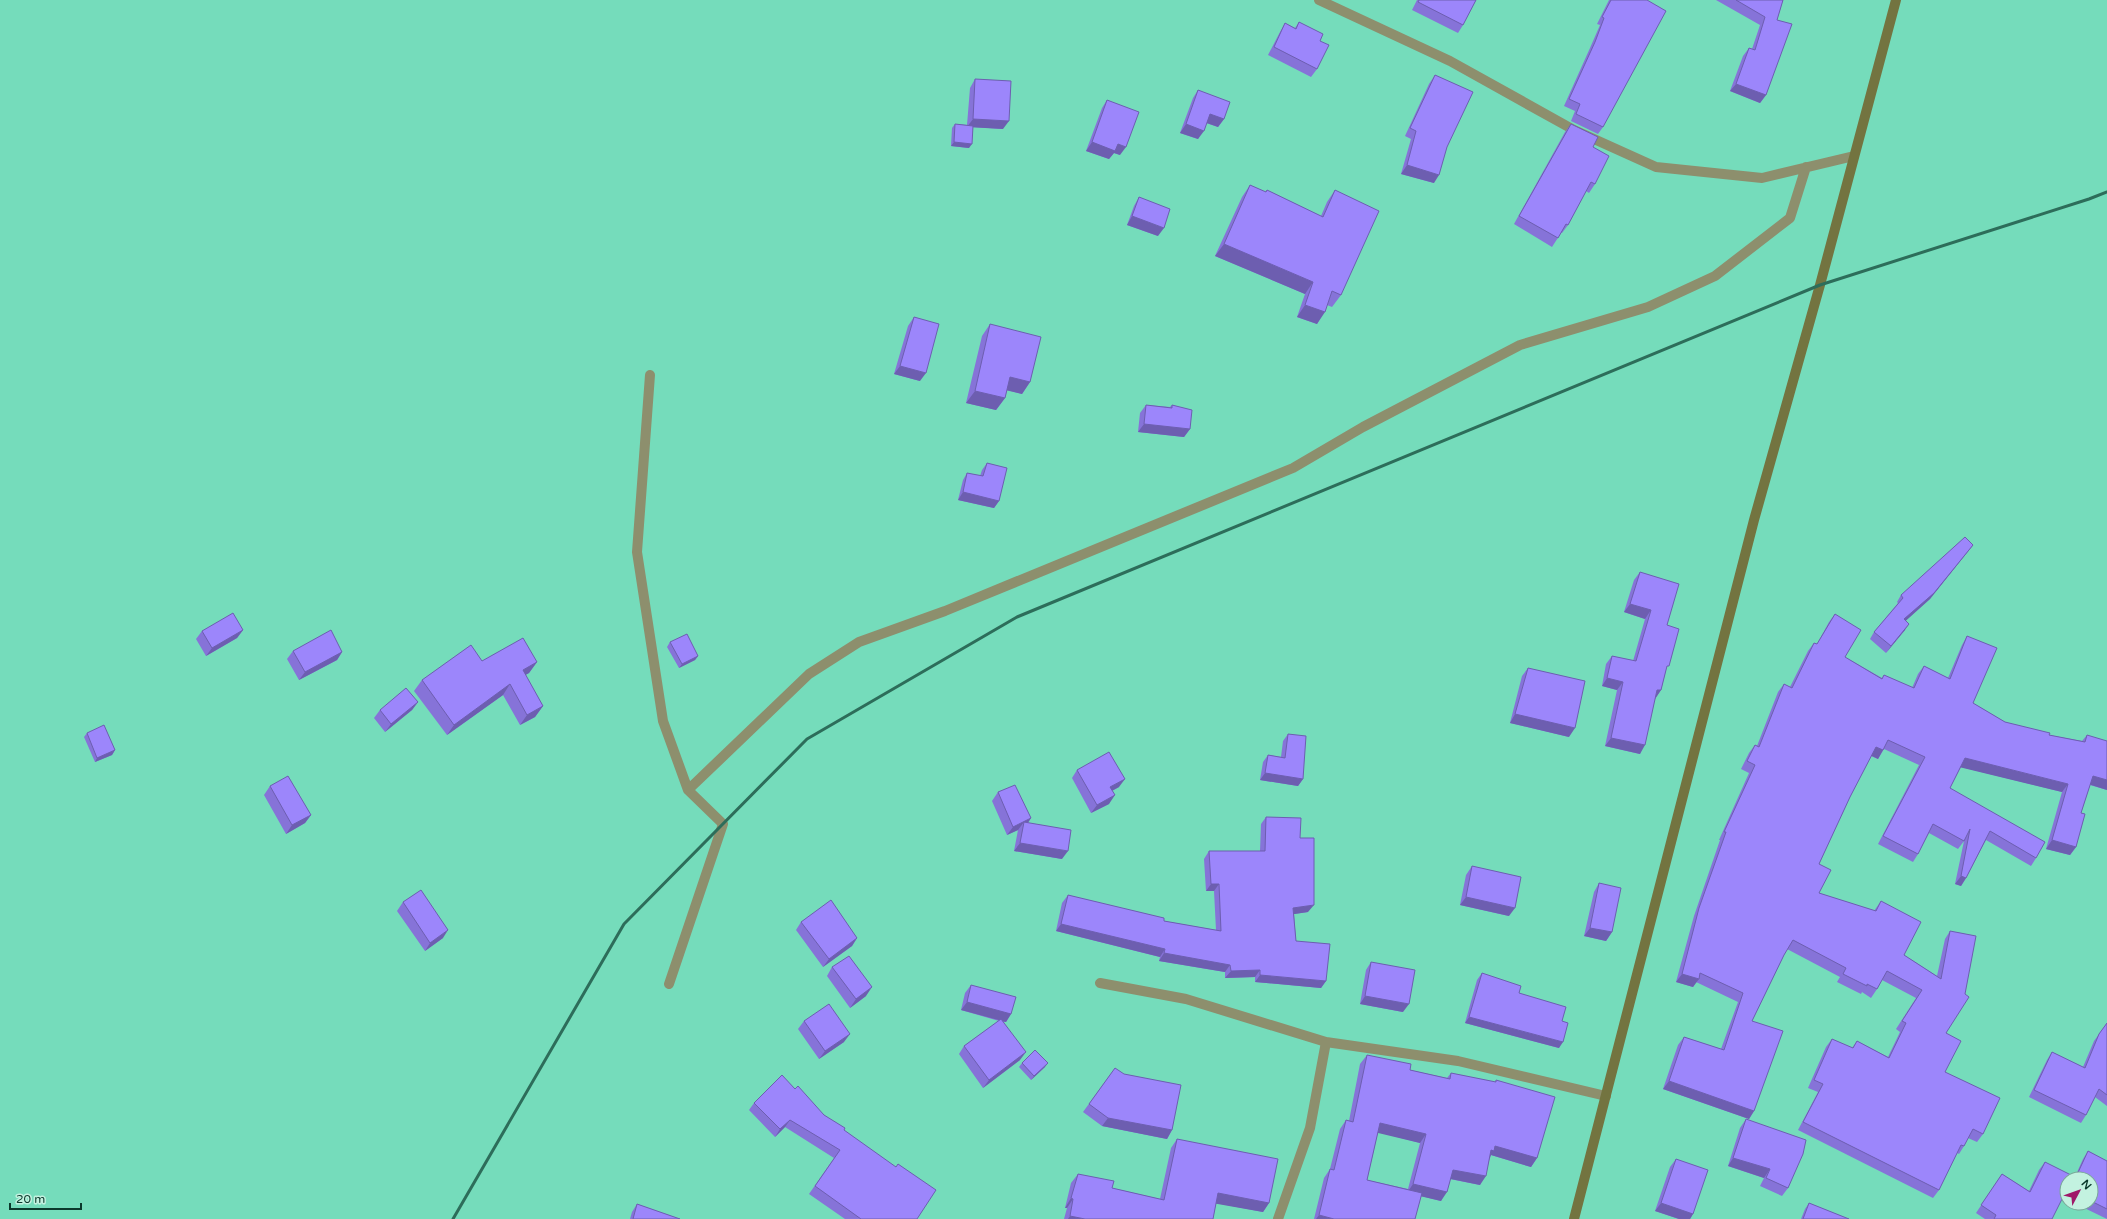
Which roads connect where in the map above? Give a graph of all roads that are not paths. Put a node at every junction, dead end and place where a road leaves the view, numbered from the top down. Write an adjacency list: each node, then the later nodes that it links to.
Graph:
1 (1320, 0): 4 (street)
2 (1896, 0): 3 (street)
3 (1854, 156): 4 (street); 10 (street)
4 (1806, 167): 6 (street)
5 (650, 374): 6 (street)
6 (688, 790): 8 (street)
7 (1100, 983): 9 (street)
8 (670, 984)
9 (1326, 1042): 10 (street); 11 (street)
10 (1606, 1096): 12 (street)
11 (1278, 1219)
12 (1574, 1219)

